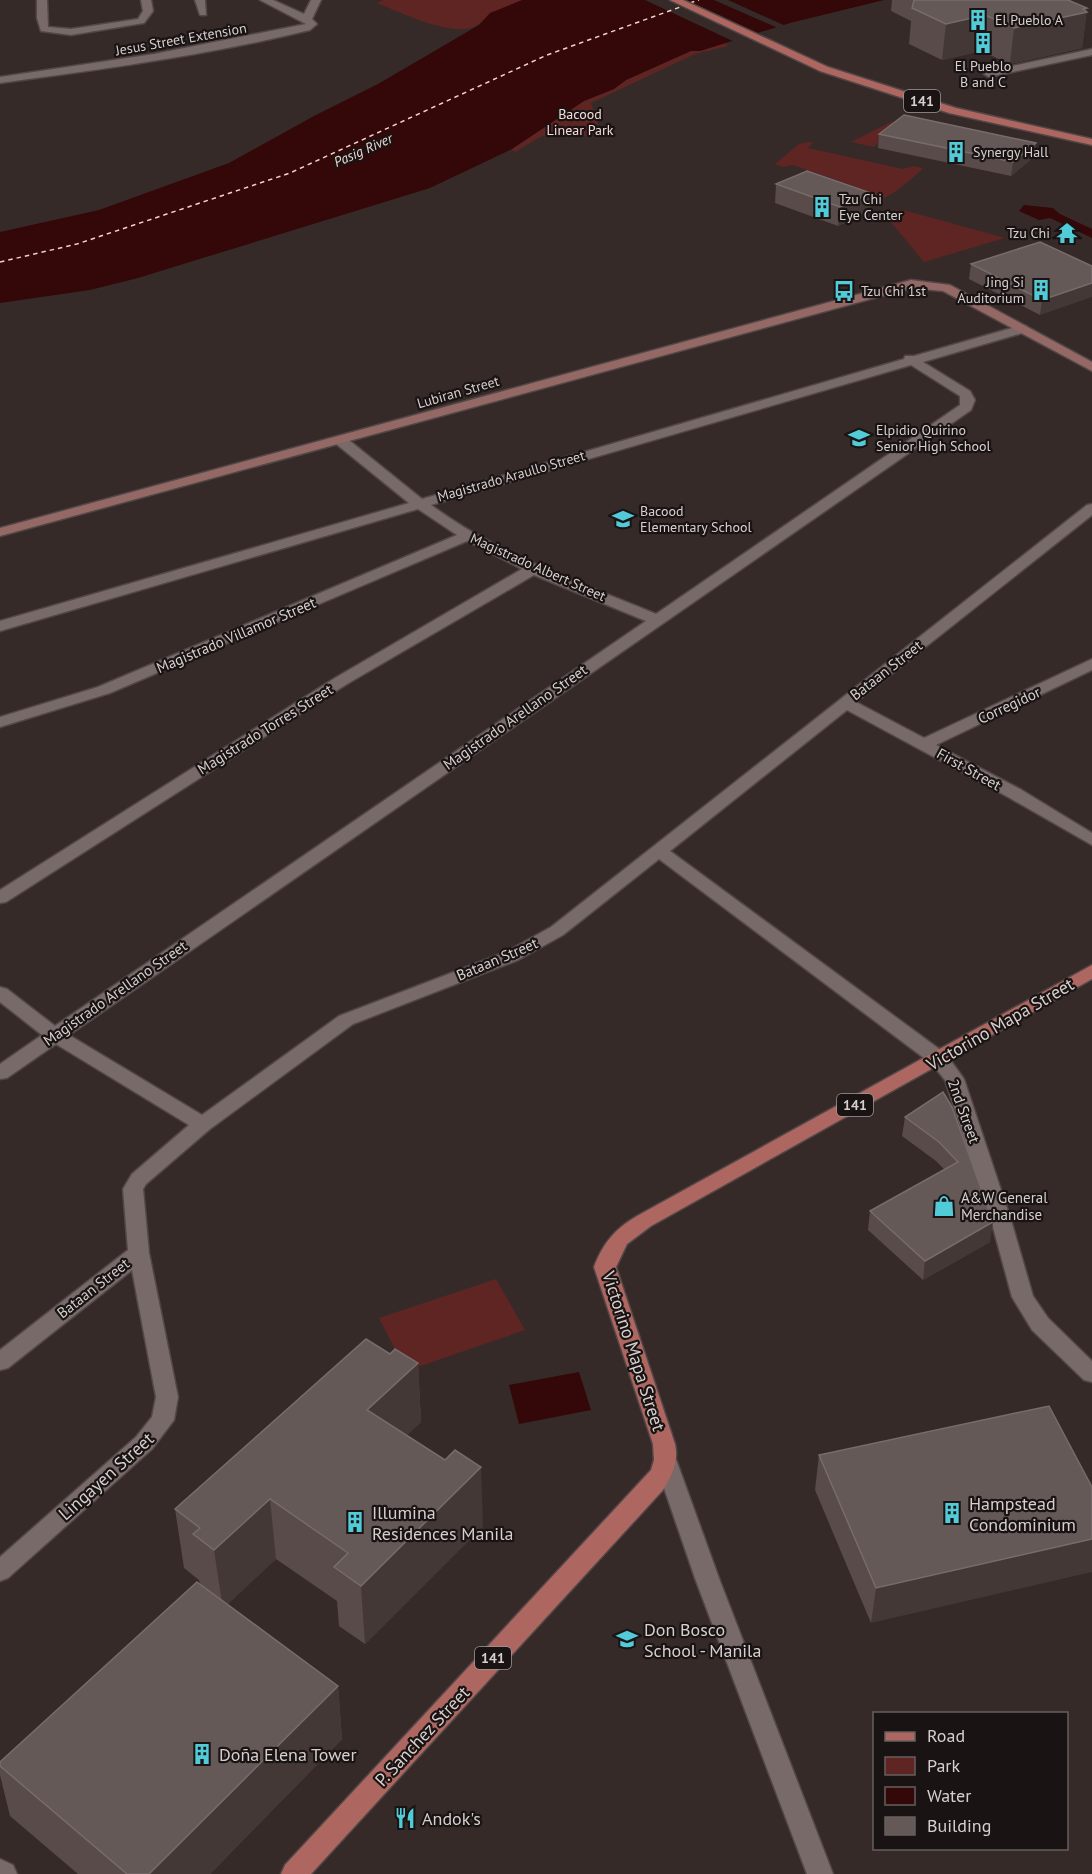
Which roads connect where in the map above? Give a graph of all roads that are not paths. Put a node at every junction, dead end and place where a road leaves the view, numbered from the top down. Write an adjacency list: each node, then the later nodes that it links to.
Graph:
1 (42, 0): 2 (street)
2 (146, 0)
3 (201, 0): 7 (street)
4 (265, 0): 8 (street)
5 (316, 0): 8 (street)
6 (675, 0): 12 (main road, 141)
7 (203, 13)
8 (307, 19): 11 (street, Jesus Street Extension)
9 (1092, 52): 10 (street)
10 (989, 74)
11 (0, 80)
12 (1092, 142)
13 (1022, 329): 14 (street, Magistrado Araullo Street); 15 (main road); 16 (main road, Lubiran Street)
14 (910, 359): 17 (street, Magistrado Araullo Street); 22 (street, Magistrado Arellano Street)
15 (1092, 367)
16 (340, 440): 17 (street, Magistrado Albert Street); 19 (main road, Lubiran Street)
17 (420, 503): 20 (street, Magistrado Albert Street); 23 (street, Magistrado Araullo Street)
18 (1092, 508): 25 (street, Bataan Street)
19 (0, 532)
20 (468, 536): 21 (street, Magistrado Albert Street); 26 (street, Magistrado Villamor Street)
21 (536, 568): 22 (street, Magistrado Albert Street); 30 (street, Magistrado Torres Street)
22 (657, 620): 33 (street, Magistrado Arellano Street)
23 (0, 626)
24 (1092, 664): 27 (street, Corregidor)
25 (844, 702): 27 (street, First Street); 29 (street, Bataan Street)
26 (0, 722)
27 (925, 744): 28 (street, First Street)
28 (1092, 840)
29 (659, 851): 34 (street, 2nd Street); 36 (street, Bataan Street)
30 (0, 898)
31 (1092, 971): 34 (main road, Victorino Mapa Street / 141)
32 (0, 993): 33 (street)
33 (54, 1035): 35 (street, Magistrado Arellano Street); 36 (street)
34 (939, 1059): 39 (street, 2nd Street); 40 (main road, Victorino Mapa Street / 141)
35 (0, 1073)
36 (203, 1124): 37 (street, Bataan Street)
37 (139, 1253): 38 (street, Bataan Street); 41 (street, Lingayen Street)
38 (0, 1362)
39 (1092, 1374)
40 (666, 1462): 44 (main road, P. Sanchez Street / 141); 45 (street, Victorino Mapa Street)
41 (0, 1571)
42 (0, 1871): 43 (street)
43 (4, 1874)
44 (294, 1874)
45 (820, 1874)

